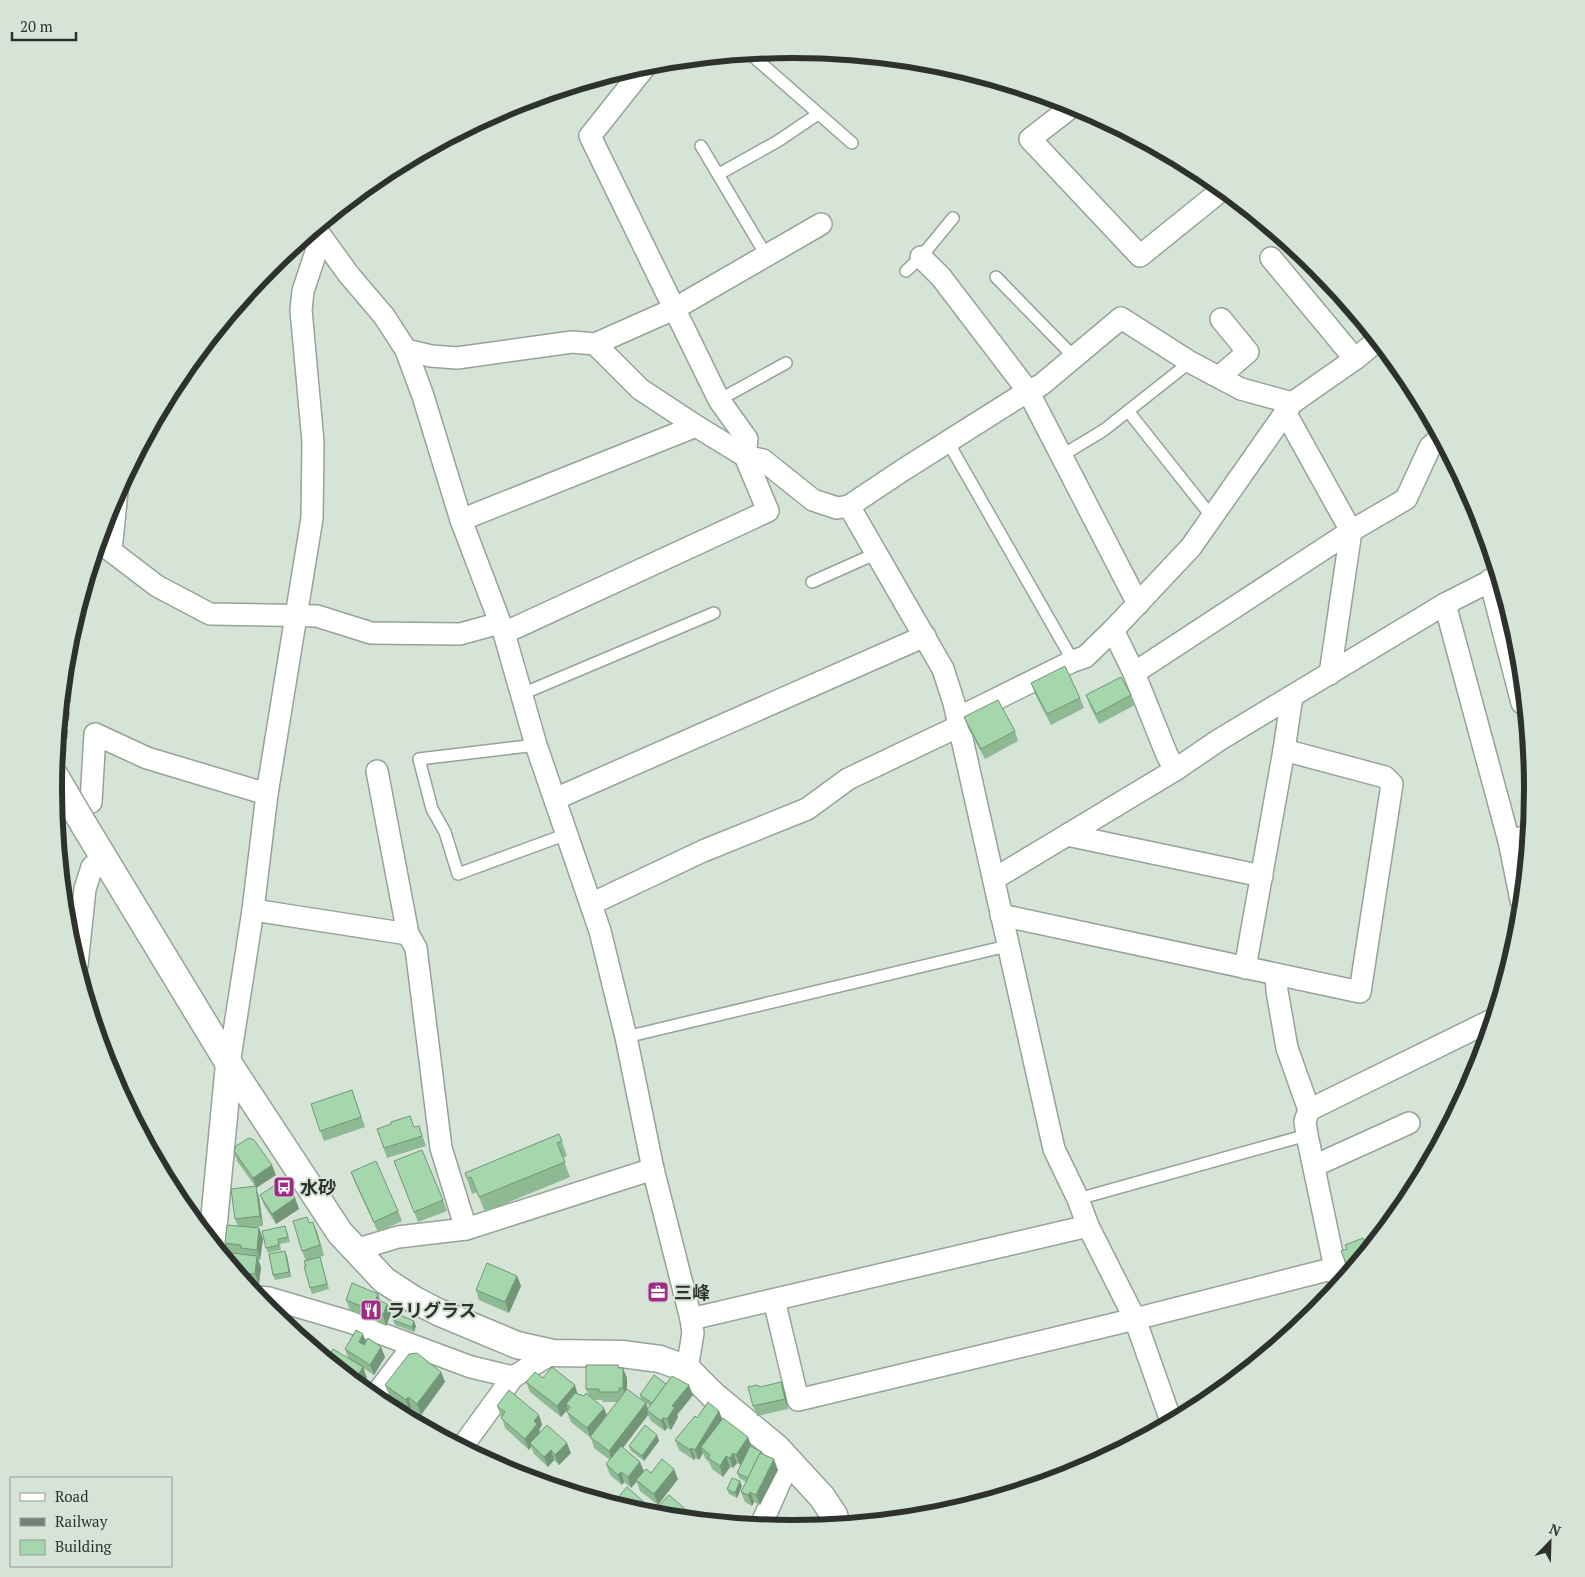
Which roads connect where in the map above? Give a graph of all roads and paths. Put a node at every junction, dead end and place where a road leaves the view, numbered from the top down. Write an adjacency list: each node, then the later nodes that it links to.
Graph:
1 (756, 59): 4 (lane)
2 (639, 74): 17 (street)
3 (1066, 111): 8 (street)
4 (818, 114): 5 (lane); 7 (lane)
5 (852, 143)
6 (701, 146): 7 (lane)
7 (719, 174): 13 (lane)
8 (1217, 194)
9 (953, 218): 15 (lane)
10 (821, 224): 13 (street)
11 (318, 232): 21 (street)
12 (318, 233): 48 (street)
13 (766, 255): 17 (street)
14 (1271, 258): 23 (street)
15 (913, 264): 27 (street)
16 (996, 277): 22 (lane)
17 (674, 309): 19 (street); 28 (street)
18 (1221, 318): 26 (street)
19 (595, 344): 21 (street); 31 (street)
20 (1373, 344): 23 (street)
21 (406, 350): 39 (street)
22 (1074, 357): 25 (street); 27 (street)
23 (1355, 359): 29 (street)
24 (786, 362): 28 (lane)
25 (1190, 362): 26 (street); 30 (lane)
26 (1219, 378): 29 (street)
27 (1028, 391): 32 (street); 35 (street)
28 (719, 400): 34 (street)
29 (1288, 408): 38 (street); 40 (street)
30 (1128, 411): 35 (lane); 38 (lane)
31 (696, 426): 34 (street); 39 (street)
32 (948, 442): 36 (street); 53 (lane)
33 (1436, 442): 40 (street)
34 (745, 456): 36 (street); 49 (street)
35 (1061, 456): 45 (street)
36 (849, 506): 41 (street)
37 (115, 514): 48 (street)
38 (1212, 517): 45 (street)
39 (461, 520): 49 (street)
40 (1351, 530): 54 (street); 55 (street)
41 (876, 552): 43 (lane); 51 (street)
42 (1493, 580): 46 (street)
43 (812, 582)
44 (1497, 593): 52 (street)
45 (1138, 604): 50 (street)
46 (1445, 604): 55 (street); 69 (street)
47 (714, 613): 56 (lane)
48 (296, 617): 49 (street); 64 (street)
49 (502, 628): 56 (street)
50 (1113, 630): 53 (street); 54 (street)
51 (925, 636): 58 (street); 65 (street)
52 (1507, 636)
53 (1073, 661): 58 (street)
54 (1134, 673): 61 (street)
55 (1330, 674): 57 (street)
56 (522, 694): 59 (street)
57 (1292, 696): 60 (street); 61 (street)
58 (958, 722): 73 (street); 74 (street)
59 (536, 745): 65 (street); 67 (lane)
60 (1284, 750): 72 (street); 81 (street)
61 (1175, 770): 68 (street)
62 (377, 771): 77 (street)
63 (62, 787): 66 (street, bridge)
64 (267, 794): 66 (street); 75 (street)
65 (555, 798): 67 (street)
66 (80, 817): 70 (street)
67 (567, 834): 74 (street)
68 (1066, 835): 72 (street); 73 (street)
69 (1518, 839): 71 (street)
70 (104, 856): 78 (street); 84 (street)
71 (1519, 863)
72 (1262, 876): 80 (street)
73 (994, 879): 76 (street)
74 (591, 904): 83 (street)
75 (253, 910): 77 (street); 84 (street)
76 (1001, 915): 79 (street); 80 (street)
77 (408, 934): 92 (street)
78 (79, 945)
79 (1007, 946): 83 (lane); 90 (street)
80 (1245, 968): 81 (street)
81 (1276, 974): 85 (street)
82 (1485, 1024): 85 (street)
83 (626, 1037): 89 (street)
84 (229, 1064): 93 (street); 94 (street)
85 (1309, 1110): 87 (street)
86 (1409, 1123): 88 (street)
87 (1307, 1134): 88 (street); 90 (lane)
88 (1314, 1166): 95 (street)
89 (653, 1169): 92 (street); 98 (street)
90 (1078, 1198): 91 (street)
91 (1088, 1226): 97 (street); 99 (street)
92 (466, 1229): 94 (street)
93 (213, 1234)
94 (355, 1250): 101 (street)
95 (1337, 1275): 99 (street)
96 (270, 1298): 100 (street)
97 (774, 1300): 98 (street); 99 (street)
98 (691, 1319): 102 (street)
99 (1135, 1319): 105 (street)
100 (412, 1347): 103 (street); 104 (street)
101 (553, 1353): 102 (street); 103 (street)
102 (687, 1369): 107 (street)
103 (513, 1376): 106 (street)
104 (379, 1391)
105 (1169, 1415)
106 (465, 1442)
107 (789, 1462): 108 (street); 109 (street)
108 (835, 1518)
109 (764, 1519)

